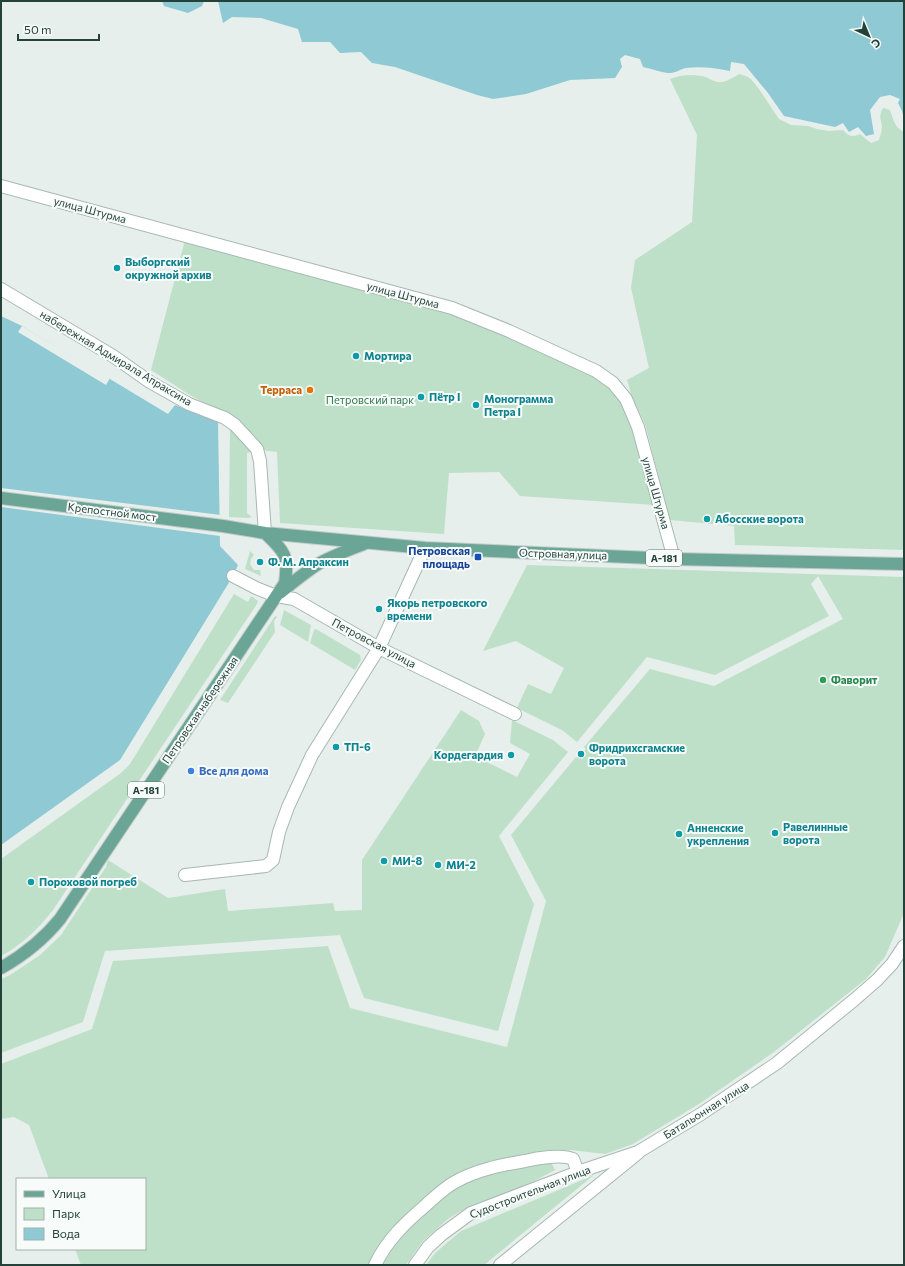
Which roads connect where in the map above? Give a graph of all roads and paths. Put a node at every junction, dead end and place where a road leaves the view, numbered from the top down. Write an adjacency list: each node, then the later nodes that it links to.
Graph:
1 (1, 186): 8 (street, улица Штурма)
2 (1, 289): 5 (street, набережная Адмирала Апраксина)
3 (1, 498): 4 (main road, Крепостной мост / А-181)
4 (224, 526): 5 (main road, Островная улица / А-181)
5 (264, 533): 6 (main road, Островная улица / А-181); 11 (main road)
6 (366, 544): 7 (main road, Островная улица / А-181); 11 (main road, А-181)
7 (425, 548): 8 (main road, Островная улица / А-181); 12 (street)
8 (674, 559): 9 (main road, Островная улица / А-181)
9 (904, 564)
10 (233, 576): 11 (street, Петровская улица)
11 (276, 596): 12 (street, Петровская улица); 16 (main road, Петровская набережная / А-181)
12 (379, 648): 13 (street, Петровская улица); 14 (street)
13 (515, 714)
14 (186, 875)
15 (904, 946): 17 (street, Батальонная улица)
16 (1, 968)
17 (638, 1152): 18 (street, Судостроительная улица); 21 (street, Батальонная улица)
18 (578, 1172): 19 (street); 20 (street, Судостроительная улица)
19 (375, 1265)
20 (415, 1265)
21 (500, 1265)

